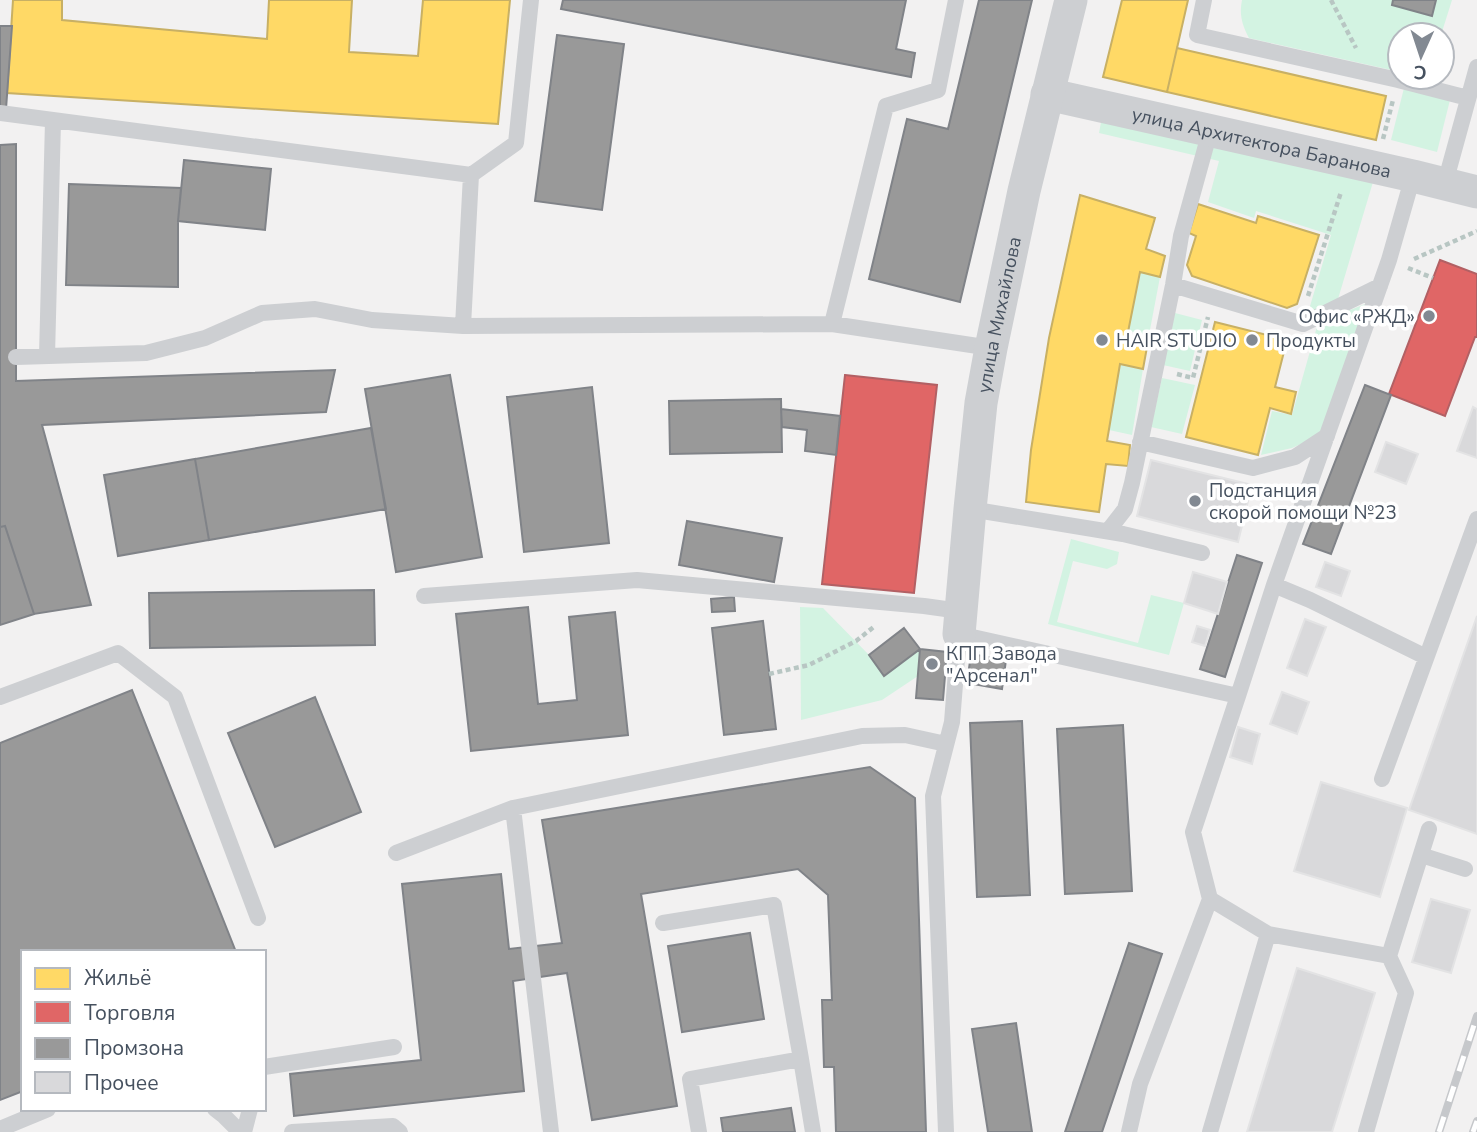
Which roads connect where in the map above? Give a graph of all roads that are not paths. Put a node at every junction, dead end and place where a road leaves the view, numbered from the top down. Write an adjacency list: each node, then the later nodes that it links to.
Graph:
1 (531, 0): 11 (lane)
2 (956, 0): 17 (lane)
3 (1071, 0): 6 (street, улица Михайлова)
4 (1204, 0): 7 (lane)
5 (1477, 67): 7 (lane)
6 (1047, 94): 10 (street, улица Архитектора Баранова); 19 (street, улица Михайлова)
7 (1468, 98): 13 (lane)
8 (0, 113): 9 (lane)
9 (53, 121): 11 (lane); 20 (lane)
10 (1210, 131): 12 (street, улица Архитектора Баранова); 15 (lane)
11 (471, 175): 18 (lane)
12 (1413, 176): 13 (street, улица Архитектора Баранова); 16 (lane)
13 (1445, 183): 14 (street, улица Архитектора Баранова)
14 (1477, 192)
15 (1173, 285): 16 (lane); 23 (lane)
16 (1380, 286): 22 (lane)
17 (832, 324): 18 (lane); 19 (lane)
18 (463, 326): 20 (lane)
19 (991, 348): 24 (street, улица Михайлова)
20 (47, 356): 21 (lane)
21 (16, 357)
22 (1328, 436): 23 (lane); 28 (lane)
23 (1140, 442): 26 (lane)
24 (970, 509): 26 (lane); 30 (street, улица Михайлова)
25 (1477, 519): 31 (lane)
26 (1108, 531): 27 (lane)
27 (1202, 553)
28 (1274, 585): 31 (lane); 33 (lane)
29 (424, 596): 30 (lane)
30 (960, 623): 33 (lane); 34 (lane)
31 (1426, 657): 35 (lane)
32 (0, 696): 42 (lane)
33 (1238, 696): 41 (lane)
34 (946, 744): 36 (lane); 59 (lane)
35 (1382, 779)
36 (513, 808): 38 (lane); 56 (lane)
37 (1429, 830): 39 (lane)
38 (396, 853)
39 (1421, 855): 40 (lane); 45 (lane)
40 (1465, 869)
41 (1210, 899): 44 (lane); 60 (lane)
42 (258, 918)
43 (663, 923): 47 (lane)
44 (1268, 934): 45 (lane); 61 (lane)
45 (1389, 956): 62 (lane)
46 (394, 1047): 48 (lane)
47 (801, 1059): 57 (lane); 58 (lane)
48 (266, 1067)
49 (43, 1111): 52 (lane)
50 (218, 1111): 53 (lane)
51 (249, 1111): 53 (lane)
52 (0, 1129)
53 (242, 1132)
54 (292, 1132): 55 (lane)
55 (400, 1132)
56 (551, 1132)
57 (699, 1132)
58 (813, 1132)
59 (946, 1132)
60 (1129, 1132)
61 (1210, 1132)
62 (1366, 1132)

